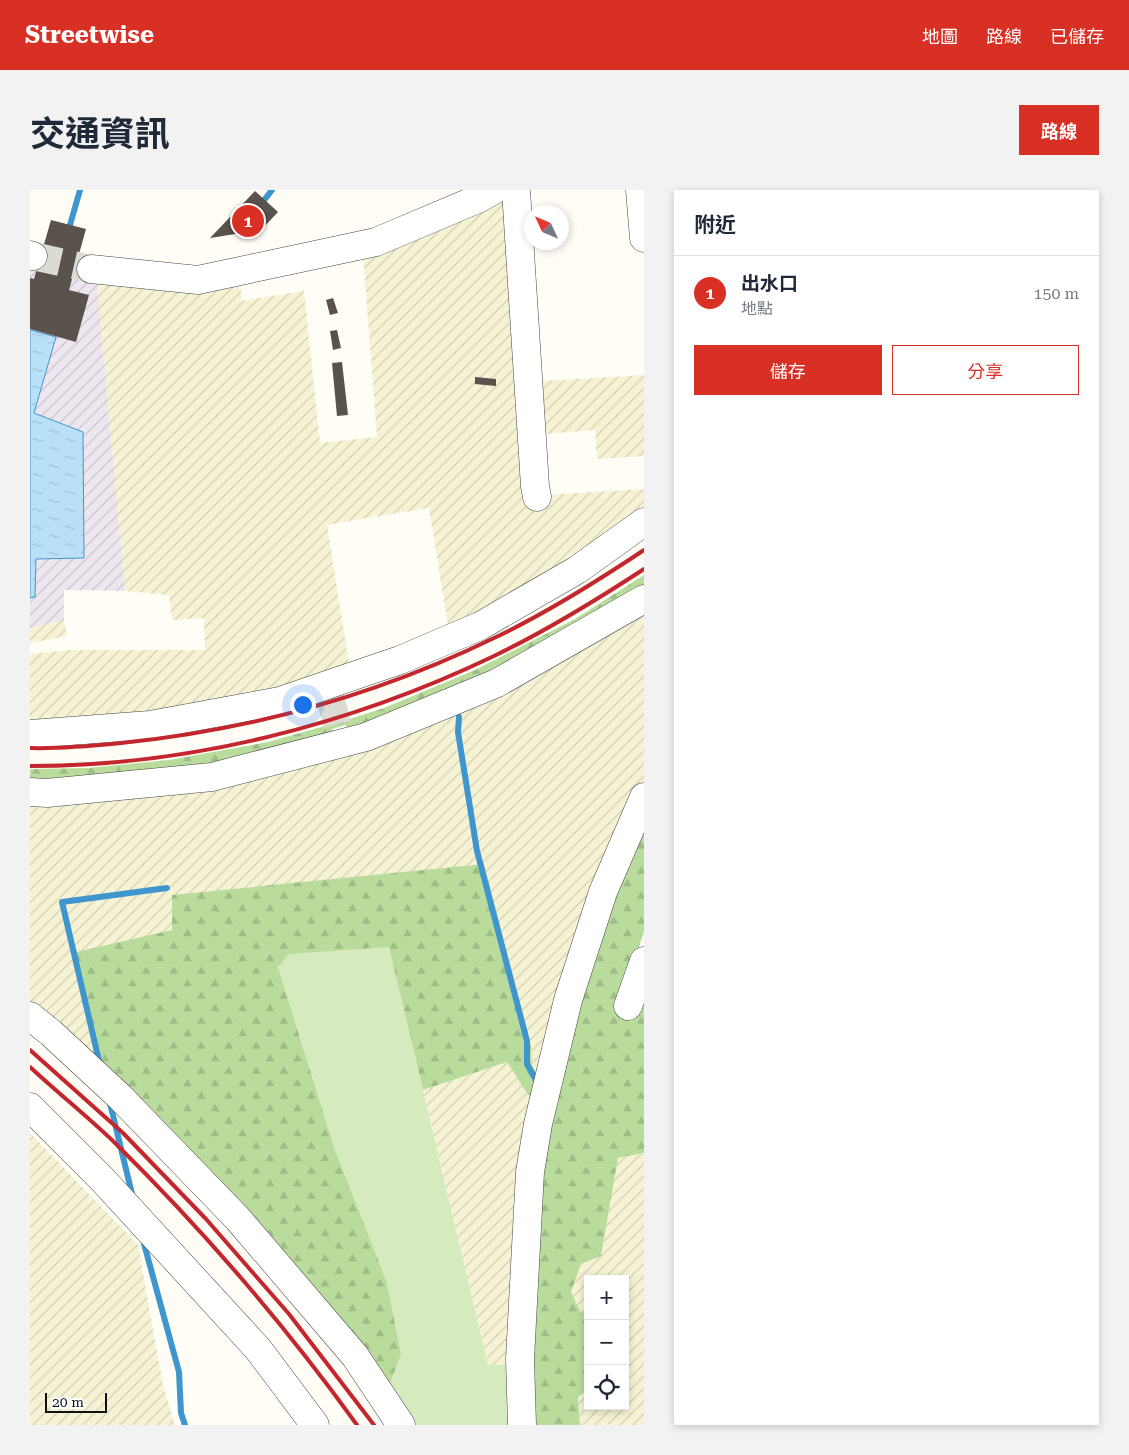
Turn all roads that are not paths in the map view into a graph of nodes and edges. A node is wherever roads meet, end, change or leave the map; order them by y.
1 (494, 190) edge
2 (516, 190) edge
3 (640, 190) edge
4 (644, 238) edge
5 (91, 269) tunnel mouth
6 (537, 497) dead end
7 (644, 522) edge
8 (644, 599) edge
9 (30, 734) edge
10 (30, 792) edge
11 (644, 797) edge
12 (644, 961) edge
13 (628, 1006) dead end
14 (30, 1016) edge
15 (30, 1107) edge
16 (315, 1425) edge
17 (401, 1425) edge
18 (522, 1425) edge

1 - 5 street
2 - 6 street
3 - 4 street
7 - 9 street
8 - 10 street
11 - 18 street
12 - 13 street
14 - 17 street
15 - 16 street

